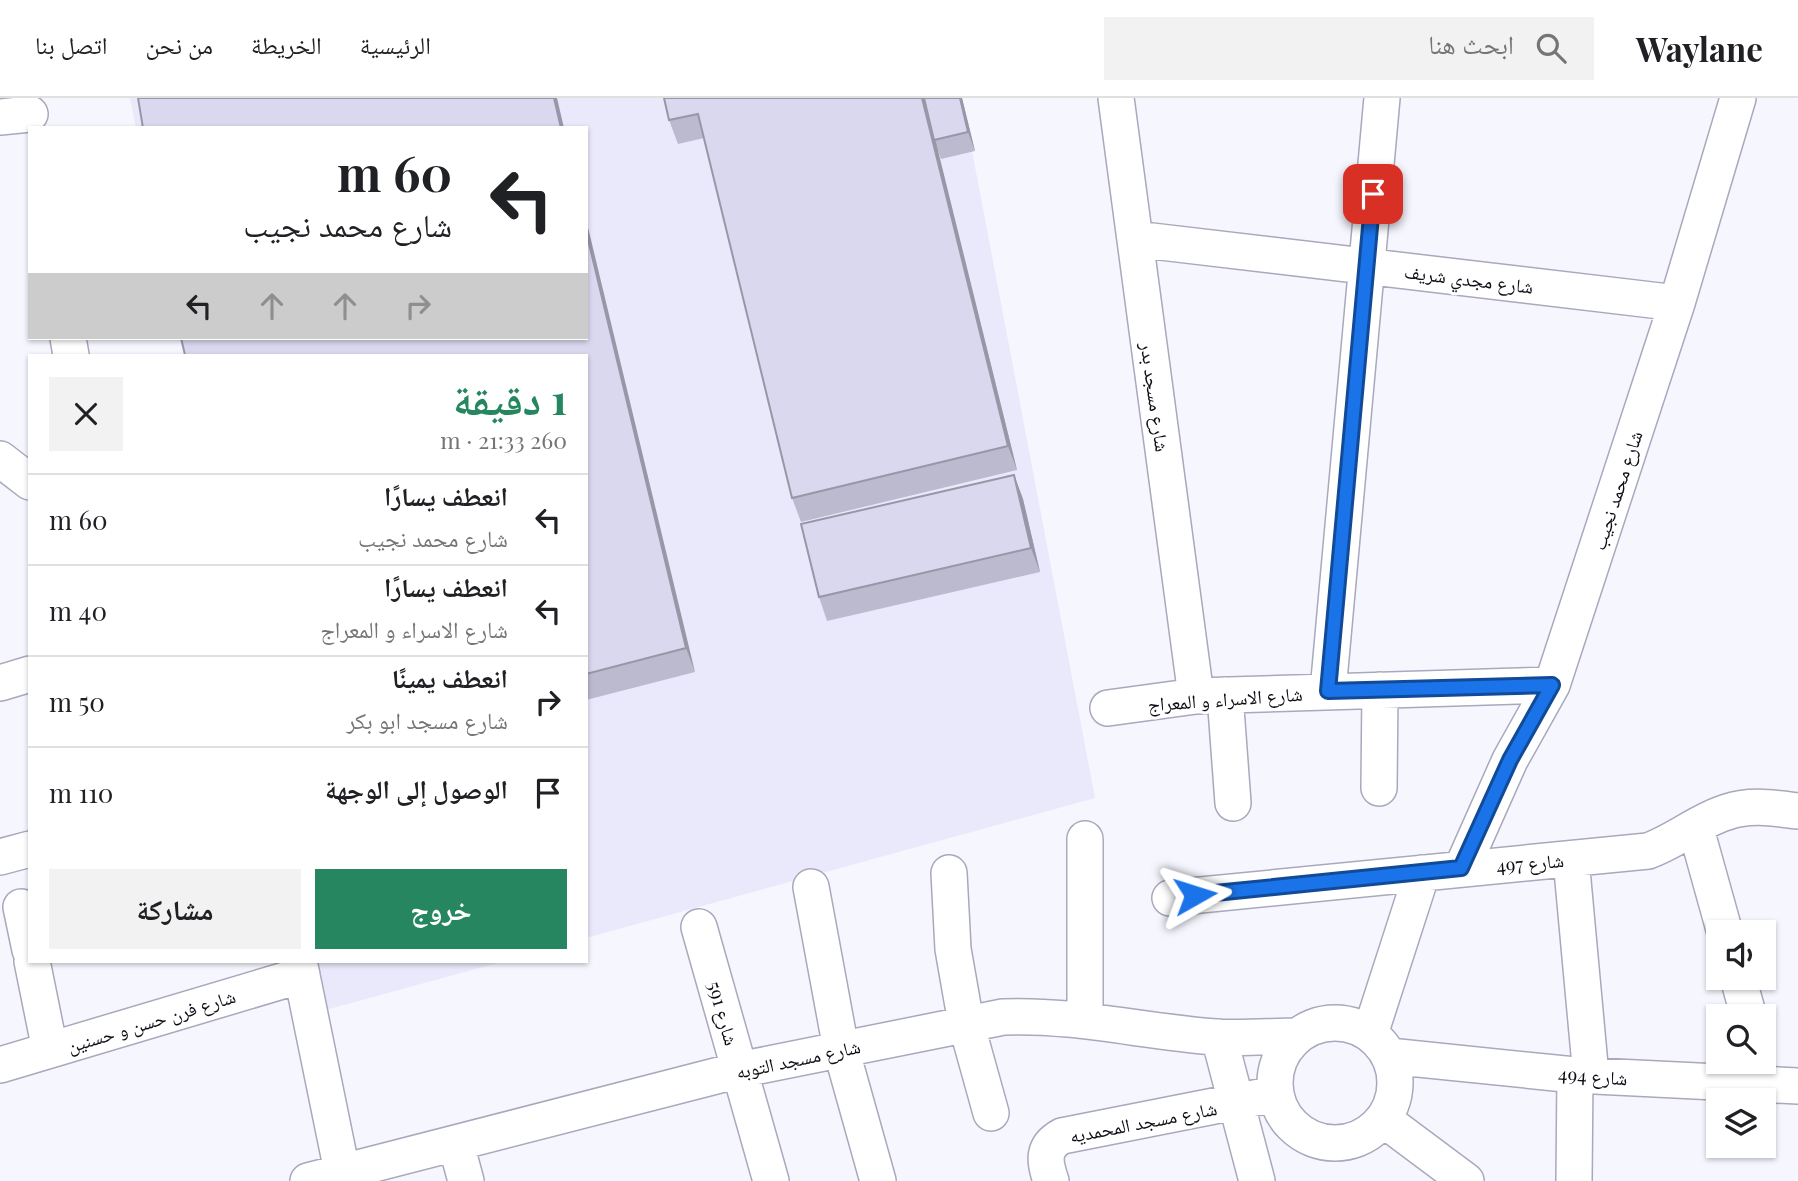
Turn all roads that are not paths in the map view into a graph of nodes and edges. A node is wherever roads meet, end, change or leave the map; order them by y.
1 (1116, 98) edge
2 (1382, 98) edge
3 (1738, 98) edge
4 (1135, 239) junction
5 (1367, 266) junction
6 (1677, 303) junction
7 (0, 458) edge
8 (28, 480) edge
9 (28, 675) edge
10 (0, 683) edge
11 (1552, 685) junction
12 (1380, 690) junction
13 (1328, 691) junction
14 (1210, 695) junction
15 (1108, 708) dead end
16 (1380, 788) dead end
17 (1233, 803) dead end
18 (1798, 811) edge
19 (1696, 829) junction
20 (1085, 839) dead end
21 (28, 849) edge
22 (0, 856) edge
23 (1571, 859) junction
24 (1461, 868) junction
25 (949, 873) dead end
26 (1422, 873) junction
27 (811, 887) dead end
28 (1170, 898) dead end
29 (21, 907) dead end
30 (1721, 920) edge
31 (699, 927) dead end
32 (28, 940) edge
33 (32, 963) edge
34 (300, 968) edge
35 (1085, 1019) junction
36 (966, 1023) junction
37 (1297, 1036) junction
38 (1219, 1037) junction
39 (1379, 1045) junction
40 (841, 1049) junction
41 (50, 1050) junction
42 (0, 1065) edge
43 (739, 1070) junction
44 (1583, 1075) junction
45 (1776, 1078) edge
46 (1275, 1094) junction
47 (1234, 1102) junction
48 (991, 1113) dead end
49 (1383, 1119) junction
50 (456, 1144) junction
51 (343, 1177) edge
52 (308, 1181) edge
53 (466, 1181) edge
54 (771, 1181) edge
55 (878, 1181) edge
56 (1051, 1181) edge
57 (1257, 1181) edge
58 (1466, 1181) edge
59 (1574, 1181) edge

1 - 4 street, شارع مسجد بدر
2 - 5 street
3 - 6 street, شارع محمد نجيب
4 - 5 street, شارع مجدي شريف
4 - 14 street, شارع مسجد بدر
5 - 6 street, شارع مجدي شريف
5 - 13 street
6 - 11 street, شارع محمد نجيب
7 - 8 street
9 - 10 street
11 - 12 street, شارع الاسراء و المعراج
11 - 24 street, شارع محمد نجيب
12 - 13 street, شارع الاسراء و المعراج
12 - 16 street
13 - 14 street, شارع الاسراء و المعراج
14 - 15 street, شارع الاسراء و المعراج
14 - 17 street, شارع مسجد بدر
18 - 19 street, شارع 497
19 - 23 street, شارع 497
19 - 30 street
20 - 35 street
21 - 22 street
23 - 24 street, شارع 497
23 - 44 street
24 - 26 street, شارع 497
25 - 36 street
26 - 28 street, شارع 497
26 - 39 street
27 - 40 street
29 - 32 street
31 - 43 street, شارع 591
33 - 41 street
34 - 41 street, شارع فرن حسن و حسنين
34 - 51 street
35 - 36 street, شارع مسجد التوبه
35 - 38 street, شارع مسجد التوبه
36 - 40 street, شارع مسجد التوبه
36 - 48 street
37 - 38 street, شارع مسجد التوبه
37 - 39 street
37 - 46 street
38 - 47 street
39 - 44 street, شارع 494
39 - 49 street
40 - 43 street, شارع مسجد التوبه
40 - 55 street
41 - 42 street, شارع فرن حسن و حسنين
43 - 50 street, شارع مسجد التوبه
43 - 54 street, شارع 591
44 - 45 street, شارع 494
44 - 59 street
46 - 47 street, شارع مسجد المحمديه
46 - 49 street
47 - 56 street, شارع مسجد المحمديه
47 - 57 street
49 - 58 street
50 - 51 street, شارع مسجد التوبه
50 - 53 street
51 - 52 street, شارع مسجد التوبه

